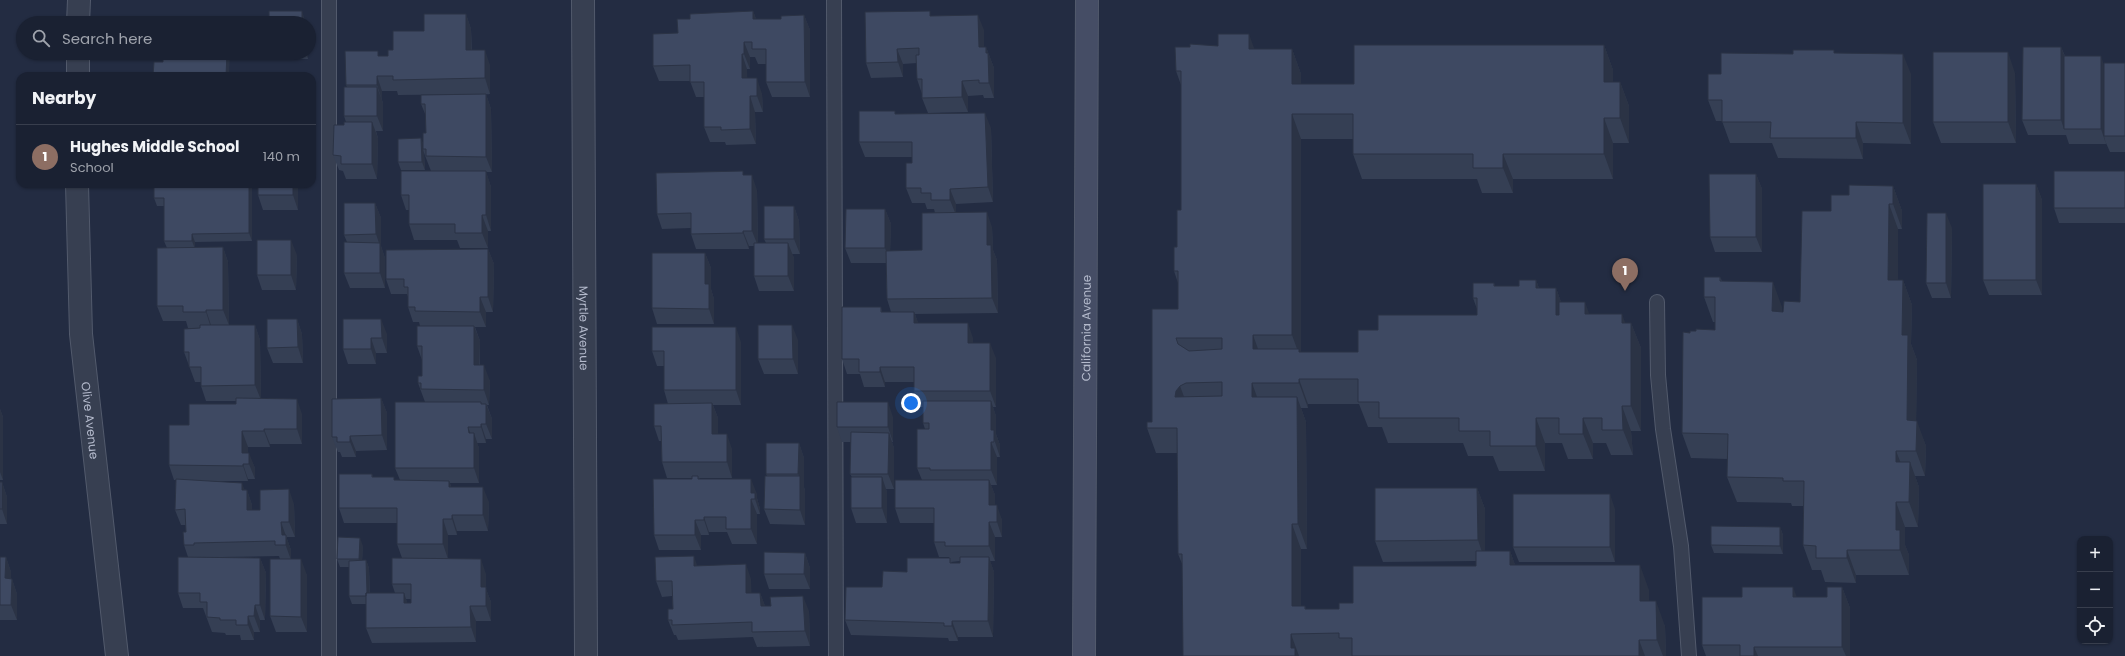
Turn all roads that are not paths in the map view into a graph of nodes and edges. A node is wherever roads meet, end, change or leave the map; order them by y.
1 (79, 0) edge
2 (329, 0) edge
3 (583, 0) edge
4 (834, 0) edge
5 (1087, 0) edge
6 (78, 16) edge
7 (78, 60) edge
8 (78, 72) edge
9 (77, 188) edge
10 (1656, 302) dead end
11 (117, 656) edge
12 (329, 656) edge
13 (586, 656) edge
14 (836, 656) edge
15 (1084, 656) edge
16 (1689, 656) edge

1 - 6 street
2 - 12 lane
3 - 13 street, Myrtle Avenue
4 - 14 lane
5 - 15 street, California Avenue
7 - 8 street
9 - 11 street, Olive Avenue
10 - 16 lane

